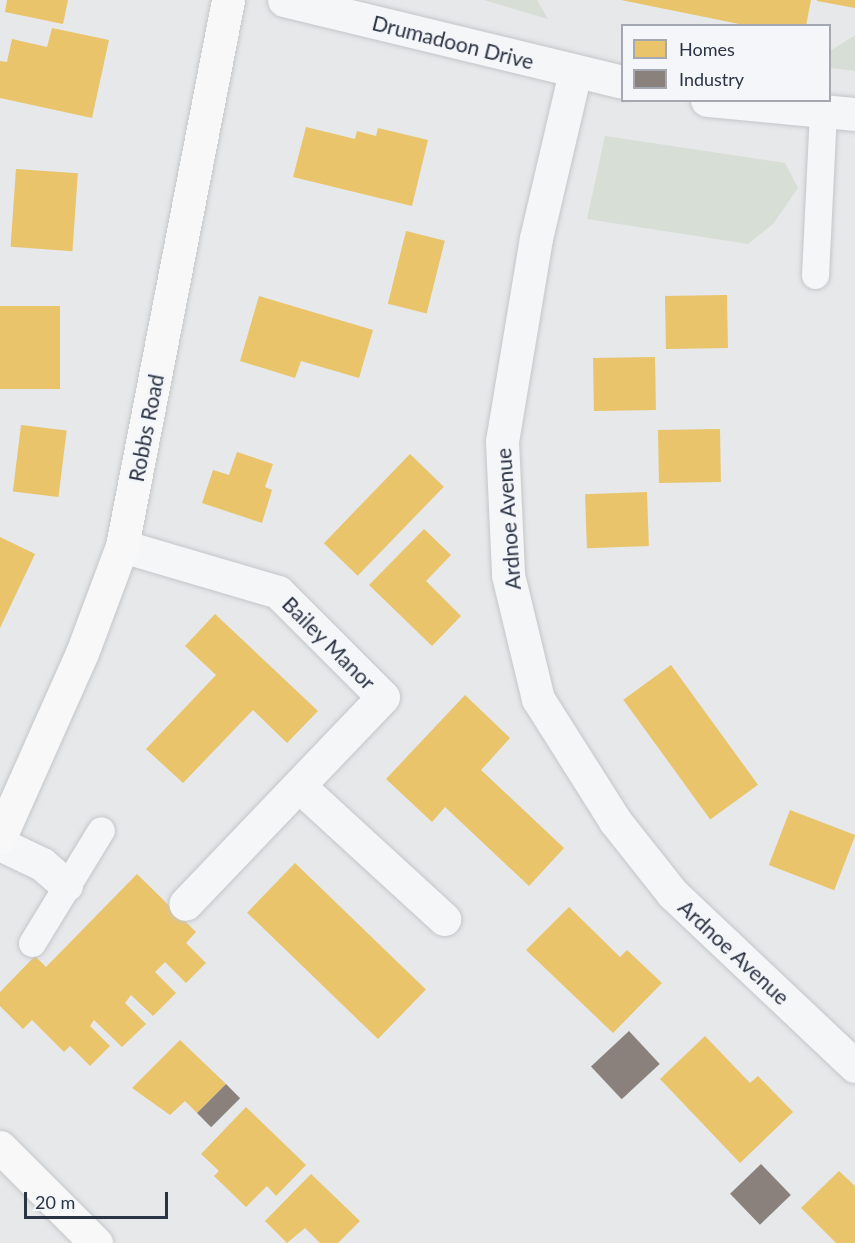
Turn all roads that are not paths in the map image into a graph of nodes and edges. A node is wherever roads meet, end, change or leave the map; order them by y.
1 (228, 0) edge
2 (284, 0) edge
3 (575, 72) junction
4 (621, 82) edge
5 (724, 102) edge
6 (823, 114) junction
7 (855, 114) edge
8 (815, 275) dead end
9 (122, 546) junction
10 (299, 786) junction
11 (101, 830) dead end
12 (0, 837) edge
13 (0, 844) edge
14 (66, 885) junction
15 (185, 904) dead end
16 (444, 919) dead end
17 (32, 943) dead end
18 (853, 1059) edge
19 (0, 1147) edge
20 (96, 1243) edge

1 - 9 street, Robbs Road
2 - 3 street, Drumadoon Drive
3 - 4 street, Drumadoon Drive
3 - 18 street, Ardnoe Avenue
5 - 6 street
6 - 7 street
6 - 8 lane
9 - 10 street, Bailey Manor
9 - 12 street, Robbs Road
10 - 15 street, Bailey Manor
10 - 16 street
11 - 14 lane
13 - 14 street
14 - 17 lane
19 - 20 street

